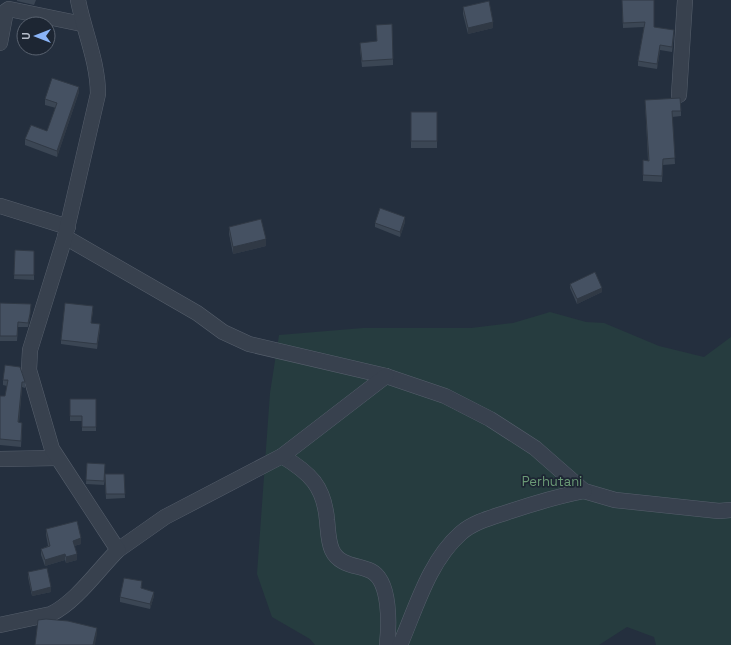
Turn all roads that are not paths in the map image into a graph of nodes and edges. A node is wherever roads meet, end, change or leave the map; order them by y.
1 (78, 0) edge
2 (685, 0) edge
3 (82, 24) junction
4 (0, 43) edge
5 (679, 95) dead end
6 (0, 206) edge
7 (66, 232) junction
8 (386, 376) junction
9 (282, 456) junction
10 (57, 458) junction
11 (0, 459) edge
12 (584, 491) junction
13 (731, 510) edge
14 (118, 550) junction
15 (0, 625) edge
16 (387, 645) edge
17 (400, 645) edge

1 - 3 street
2 - 5 street
3 - 4 street
3 - 7 street
6 - 7 street
7 - 8 street
7 - 10 street
8 - 9 street
8 - 12 street
9 - 14 street
9 - 16 street
10 - 11 street
10 - 14 street
12 - 13 street
12 - 17 street
14 - 15 street

